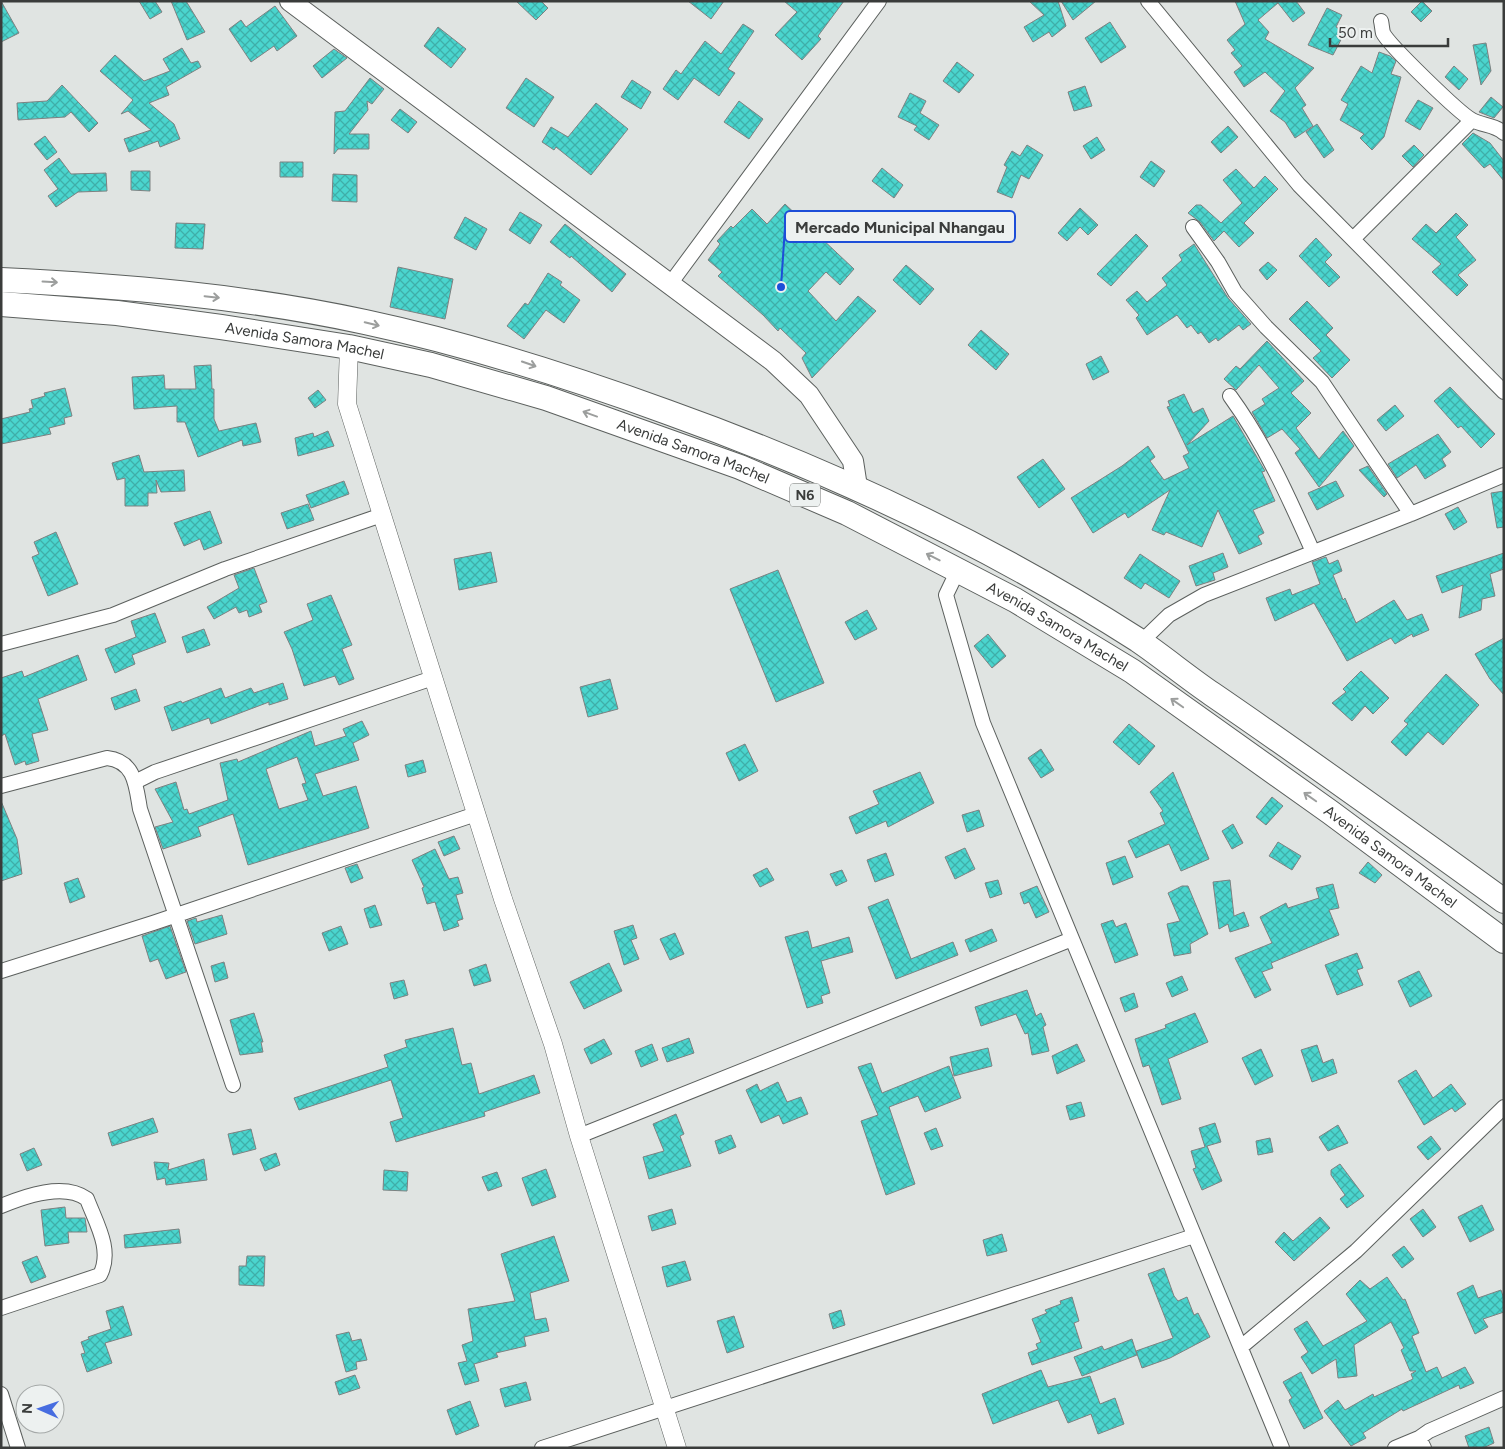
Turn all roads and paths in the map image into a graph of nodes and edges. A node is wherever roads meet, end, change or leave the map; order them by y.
1 (290, 1) edge
2 (879, 1) edge
3 (1148, 1) edge
4 (1381, 21) dead end
5 (1472, 120) junction
6 (1504, 133) edge
7 (1192, 227) dead end
8 (1353, 239) junction
9 (1, 280) edge
10 (670, 284) junction
11 (1, 304) edge
12 (349, 347) junction
13 (1504, 392) edge
14 (1230, 396) dead end
15 (1504, 475) edge
16 (857, 486) junction
17 (1411, 514) junction
18 (382, 515) junction
19 (1313, 552) junction
20 (958, 570) junction
21 (1141, 642) junction
22 (1, 644) edge
23 (433, 678) junction
24 (135, 782) junction
25 (1, 786) edge
26 (476, 814) junction
27 (1504, 901) edge
28 (175, 915) junction
29 (1072, 939) junction
30 (1504, 941) edge
31 (1, 971) edge
32 (233, 1085) dead end
33 (1504, 1107) edge
34 (579, 1136) junction
35 (1, 1206) edge
36 (1194, 1236) junction
37 (1, 1308) edge
38 (1241, 1347) junction
39 (1, 1394) edge
40 (1504, 1398) edge
41 (664, 1408) junction
42 (1421, 1443) edge
43 (18, 1448) edge
44 (542, 1448) edge
45 (677, 1448) edge
46 (1282, 1448) edge
47 (1395, 1448) edge

1 - 10 main road
2 - 10 street
3 - 8 street
4 - 5 street
5 - 6 street
5 - 8 street
7 - 17 street
8 - 13 street
9 -> 16 highway, Avenida Samora Machel / N6
10 - 16 main road
11 - 12 highway, Avenida Samora Machel / N6
12 - 18 street
20 -> 12 highway, Avenida Samora Machel / N6
14 - 19 street
15 - 17 street
16 - 21 highway, Avenida Samora Machel / N6
17 - 19 street
18 - 22 street
18 - 23 street
19 - 21 street
20 - 29 street
30 -> 20 highway, Avenida Samora Machel / N6
21 - 27 highway, Avenida Samora Machel / N6
23 - 24 street
23 - 26 street
24 - 25 street
24 - 28 street
26 - 28 street
26 - 34 street
28 - 31 street
28 - 32 street
29 - 34 street
29 - 36 street
33 - 38 street
34 - 41 street
35 - 37 street
36 - 38 street
36 - 41 street
38 - 46 street
39 - 43 street
40 - 42 street
41 - 44 street
41 - 45 street
42 - 47 street

